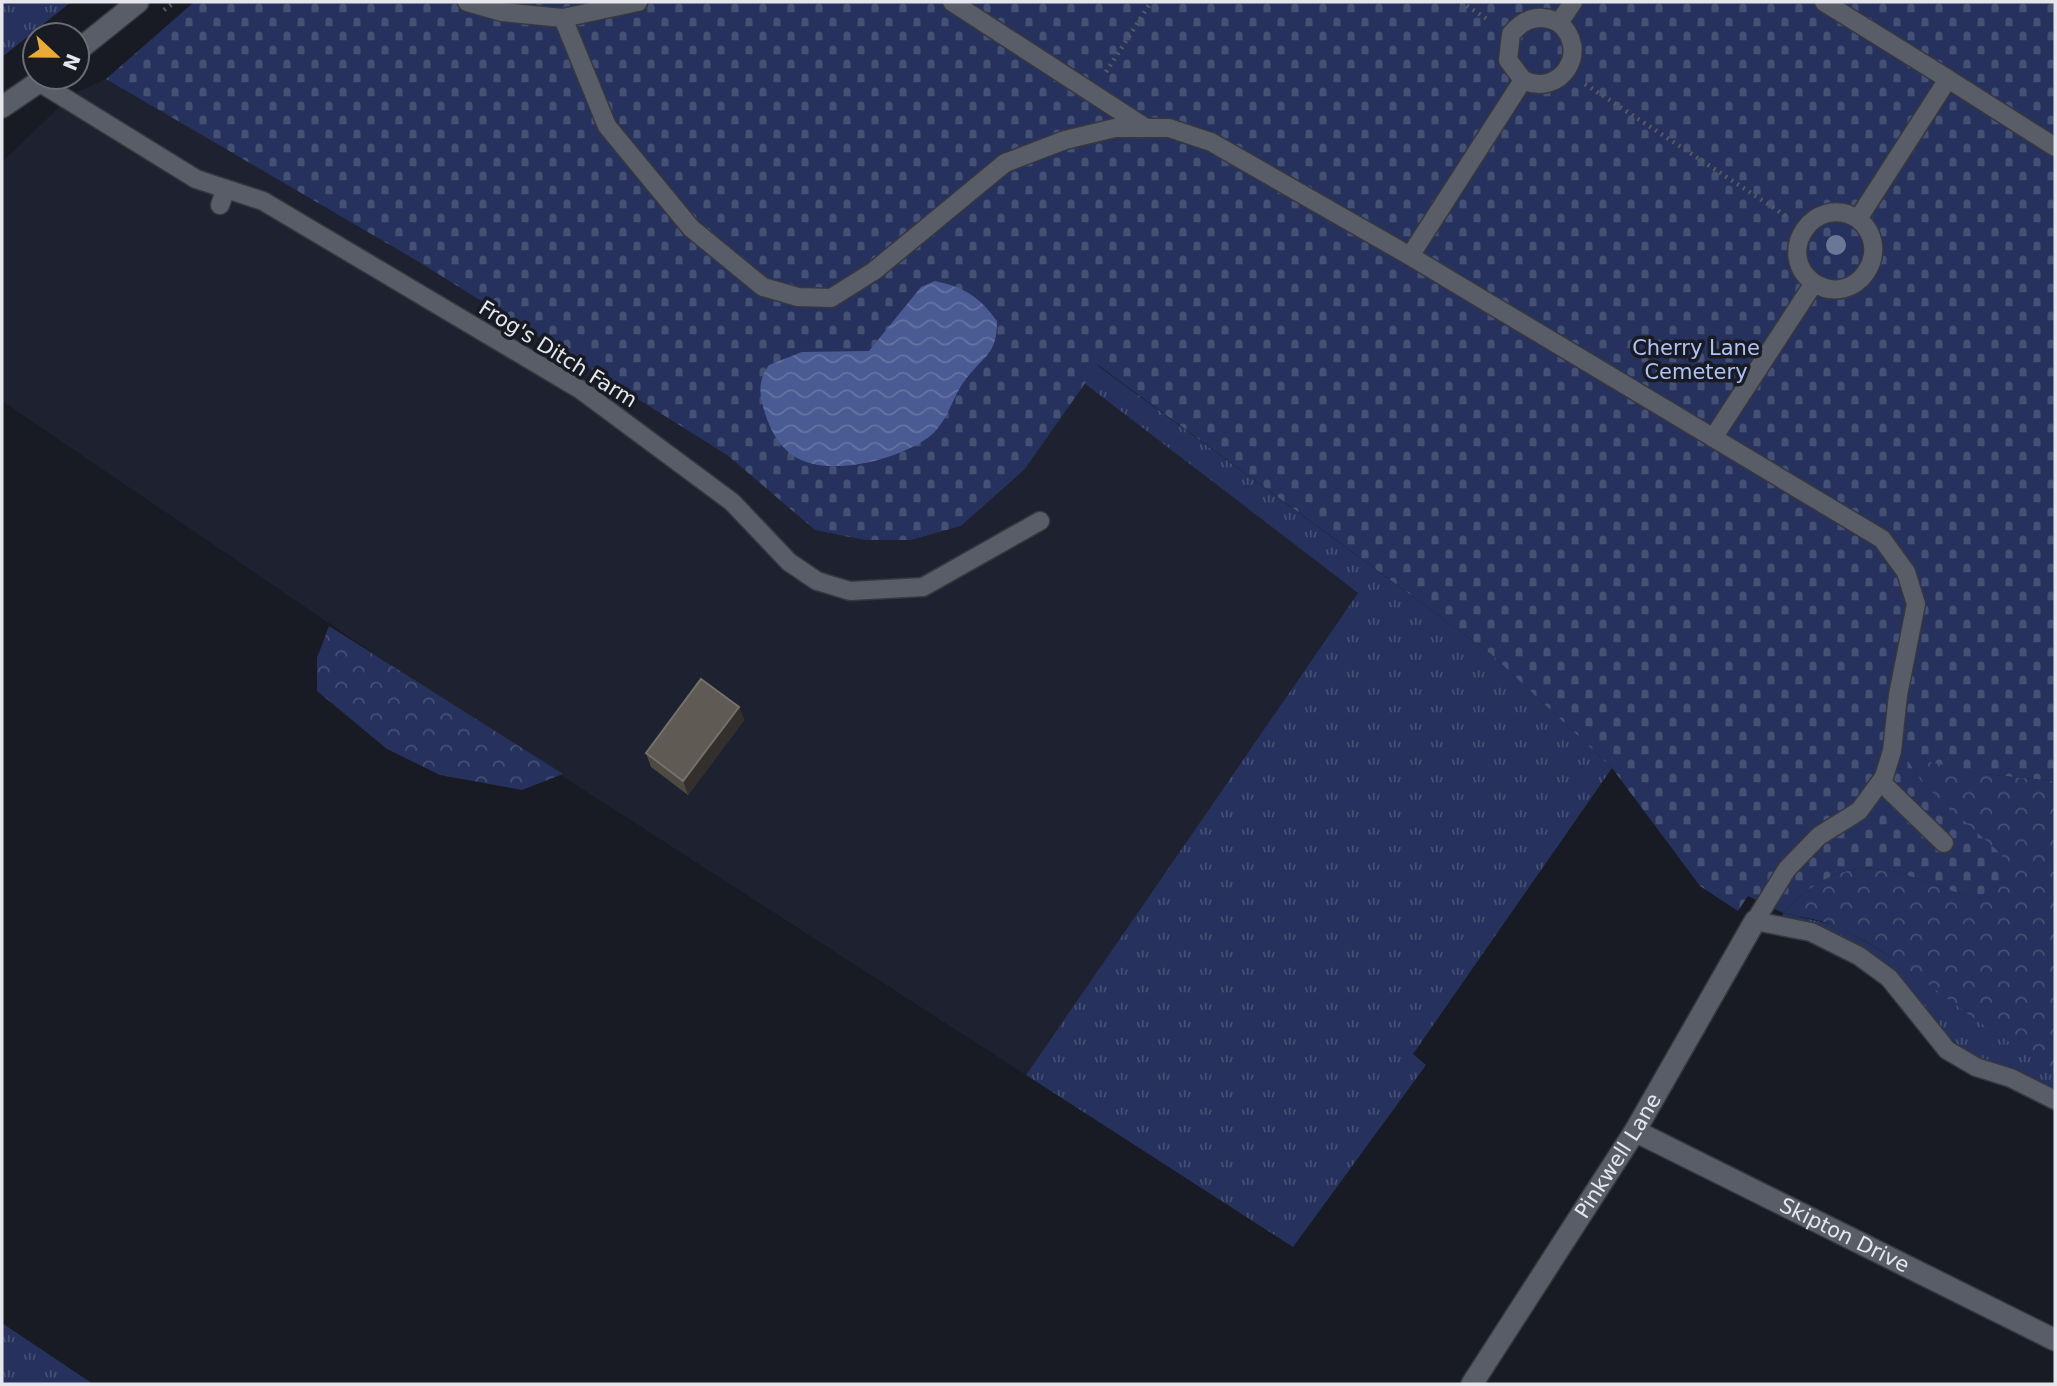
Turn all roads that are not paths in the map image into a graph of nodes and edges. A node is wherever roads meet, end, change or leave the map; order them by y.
1 (138, 2) edge
2 (467, 2) edge
3 (638, 2) edge
4 (952, 2) edge
5 (1573, 2) edge
6 (1824, 2) edge
7 (563, 18) junction
8 (1559, 23) junction
9 (91, 40) edge
10 (1948, 79) junction
11 (1523, 80) junction
12 (26, 91) edge
13 (59, 91) edge
14 (2, 107) edge
15 (1146, 128) junction
16 (2055, 147) edge
17 (1858, 219) junction
18 (1410, 256) junction
19 (1814, 283) junction
20 (1713, 438) junction
21 (1040, 521) dead end
22 (1881, 782) junction
23 (1944, 843) dead end
24 (1755, 921) junction
25 (2055, 1100) edge
26 (1635, 1131) junction
27 (2055, 1340) edge
28 (1472, 1384) edge

1 - 9 street
2 - 7 lane
3 - 7 lane
4 - 15 lane
5 - 8 lane
6 - 10 lane
7 - 15 lane
8 - 11 lane
8 - 11 lane
10 - 16 lane
10 - 17 lane
11 - 18 lane
12 - 14 street
13 - 21 lane, Frog's Ditch Farm
15 - 18 lane
17 - 19 lane
17 - 19 lane
18 - 20 lane
19 - 20 lane
20 - 22 lane
22 - 23 lane
22 - 24 lane
24 - 25 lane
24 - 26 street, Pinkwell Lane
26 - 27 street, Skipton Drive
26 - 28 street, Pinkwell Lane

